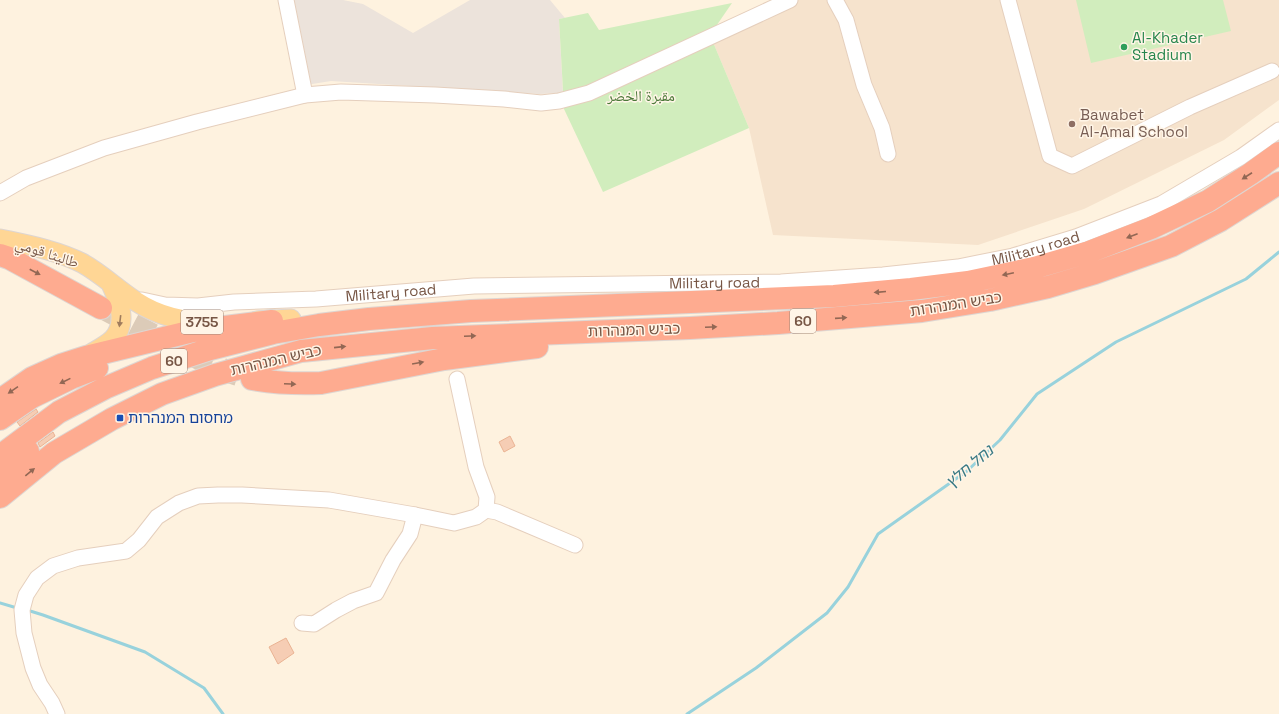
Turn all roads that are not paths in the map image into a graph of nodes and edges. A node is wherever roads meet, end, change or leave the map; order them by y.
1 (286, 0) edge
2 (790, 0) edge
3 (835, 0) edge
4 (1008, 0) edge
5 (1272, 71) dead end
6 (305, 95) junction
7 (1279, 130) edge
8 (888, 154) dead end
9 (1279, 154) edge
10 (1279, 183) edge
11 (0, 194) edge
12 (0, 239) edge
13 (0, 255) edge
14 (116, 287) junction
15 (102, 308) tunnel mouth
16 (300, 318) junction
17 (369, 319) junction
18 (690, 328) junction
19 (301, 351) junction
20 (86, 357) junction
21 (252, 378) tunnel mouth
22 (457, 380) dead end
23 (0, 400) edge
24 (0, 419) edge
25 (0, 436) edge
26 (0, 456) edge
27 (0, 475) edge
28 (0, 497) edge
29 (486, 510) junction
30 (415, 515) junction
31 (575, 545) dead end
32 (302, 623) dead end
33 (57, 714) edge

1 - 6 street
2 - 6 street
3 - 8 street
4 - 5 street
6 - 11 street
7 - 14 street, Military road
9 -> 17 highway, כביש המנהרות / 60
18 -> 10 highway, כביש המנהרות / 60
12 - 14 main road, طاليثا قومي / 3755
13 -> 15 highway
14 - 16 main road, 3755
14 -> 20 main road, 3755
16 - 17 highway, 60
16 - 20 highway, 60
16 -> 24 highway, 60
16 - 25 highway, 60
17 - 26 highway, 60
19 -> 18 highway, כביש המנהרות / 60
21 -> 18 highway
19 - 27 highway, 60
28 -> 19 highway, כביש המנהרות / 60
20 -> 23 highway, 60
22 - 29 street
29 - 30 street
29 - 31 street
30 - 32 street
30 - 33 street

